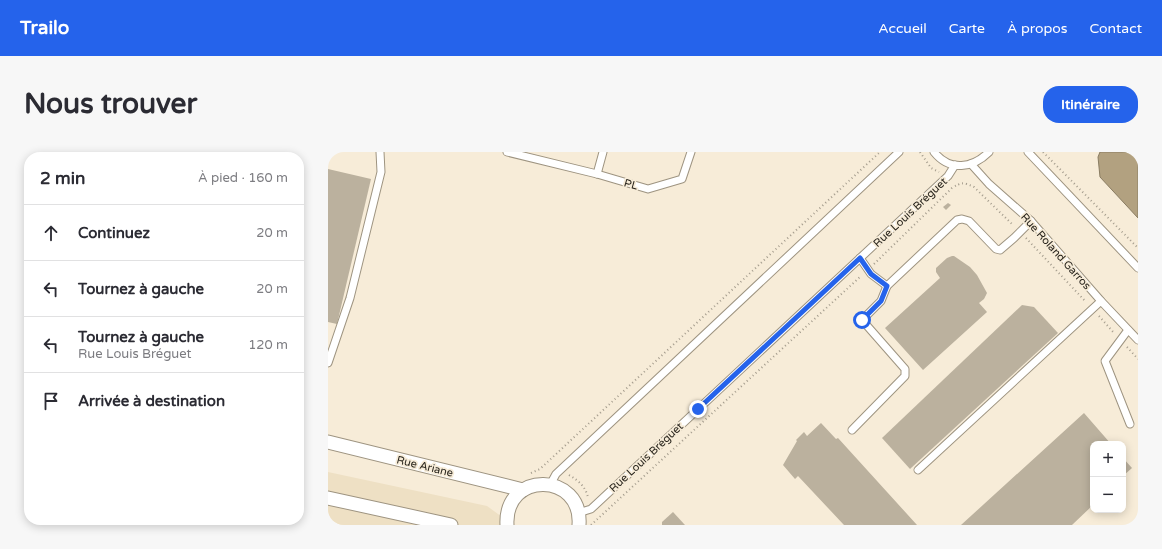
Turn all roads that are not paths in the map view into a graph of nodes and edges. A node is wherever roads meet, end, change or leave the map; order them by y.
1 (380, 152) edge
2 (507, 152) edge
3 (603, 152) edge
4 (691, 152) edge
5 (899, 152) edge
6 (934, 152) edge
7 (990, 152) edge
8 (1028, 152) edge
9 (971, 164) junction
10 (955, 165) junction
11 (597, 174) junction
12 (1031, 221) junction
13 (860, 258) junction
14 (1138, 268) edge
15 (887, 286) junction
16 (1101, 301) junction
17 (1128, 330) junction
18 (1138, 340) edge
19 (328, 363) edge
20 (1130, 424) dead end
21 (852, 430) dead end
22 (328, 442) edge
23 (918, 470) dead end
24 (550, 485) junction
25 (522, 490) junction
26 (328, 498) edge
27 (578, 519) edge
28 (451, 525) edge
29 (507, 525) edge

1 - 19 lane
2 - 11 lane
3 - 11 lane
4 - 11 lane, PL
5 - 24 lane
6 - 10 lane
7 - 9 lane
8 - 14 lane
9 - 10 lane
9 - 12 lane, Rue Roland Garros
10 - 13 lane, Rue Louis Bréguet
12 - 15 lane
12 - 16 lane, Rue Roland Garros
13 - 15 lane
13 - 27 lane, Rue Louis Bréguet
15 - 21 lane
16 - 17 lane, Rue Roland Garros
16 - 23 lane
17 - 18 lane, Rue Roland Garros
17 - 20 lane
22 - 25 street, Rue Ariane
24 - 25 street
24 - 27 street
25 - 29 street
26 - 28 street

